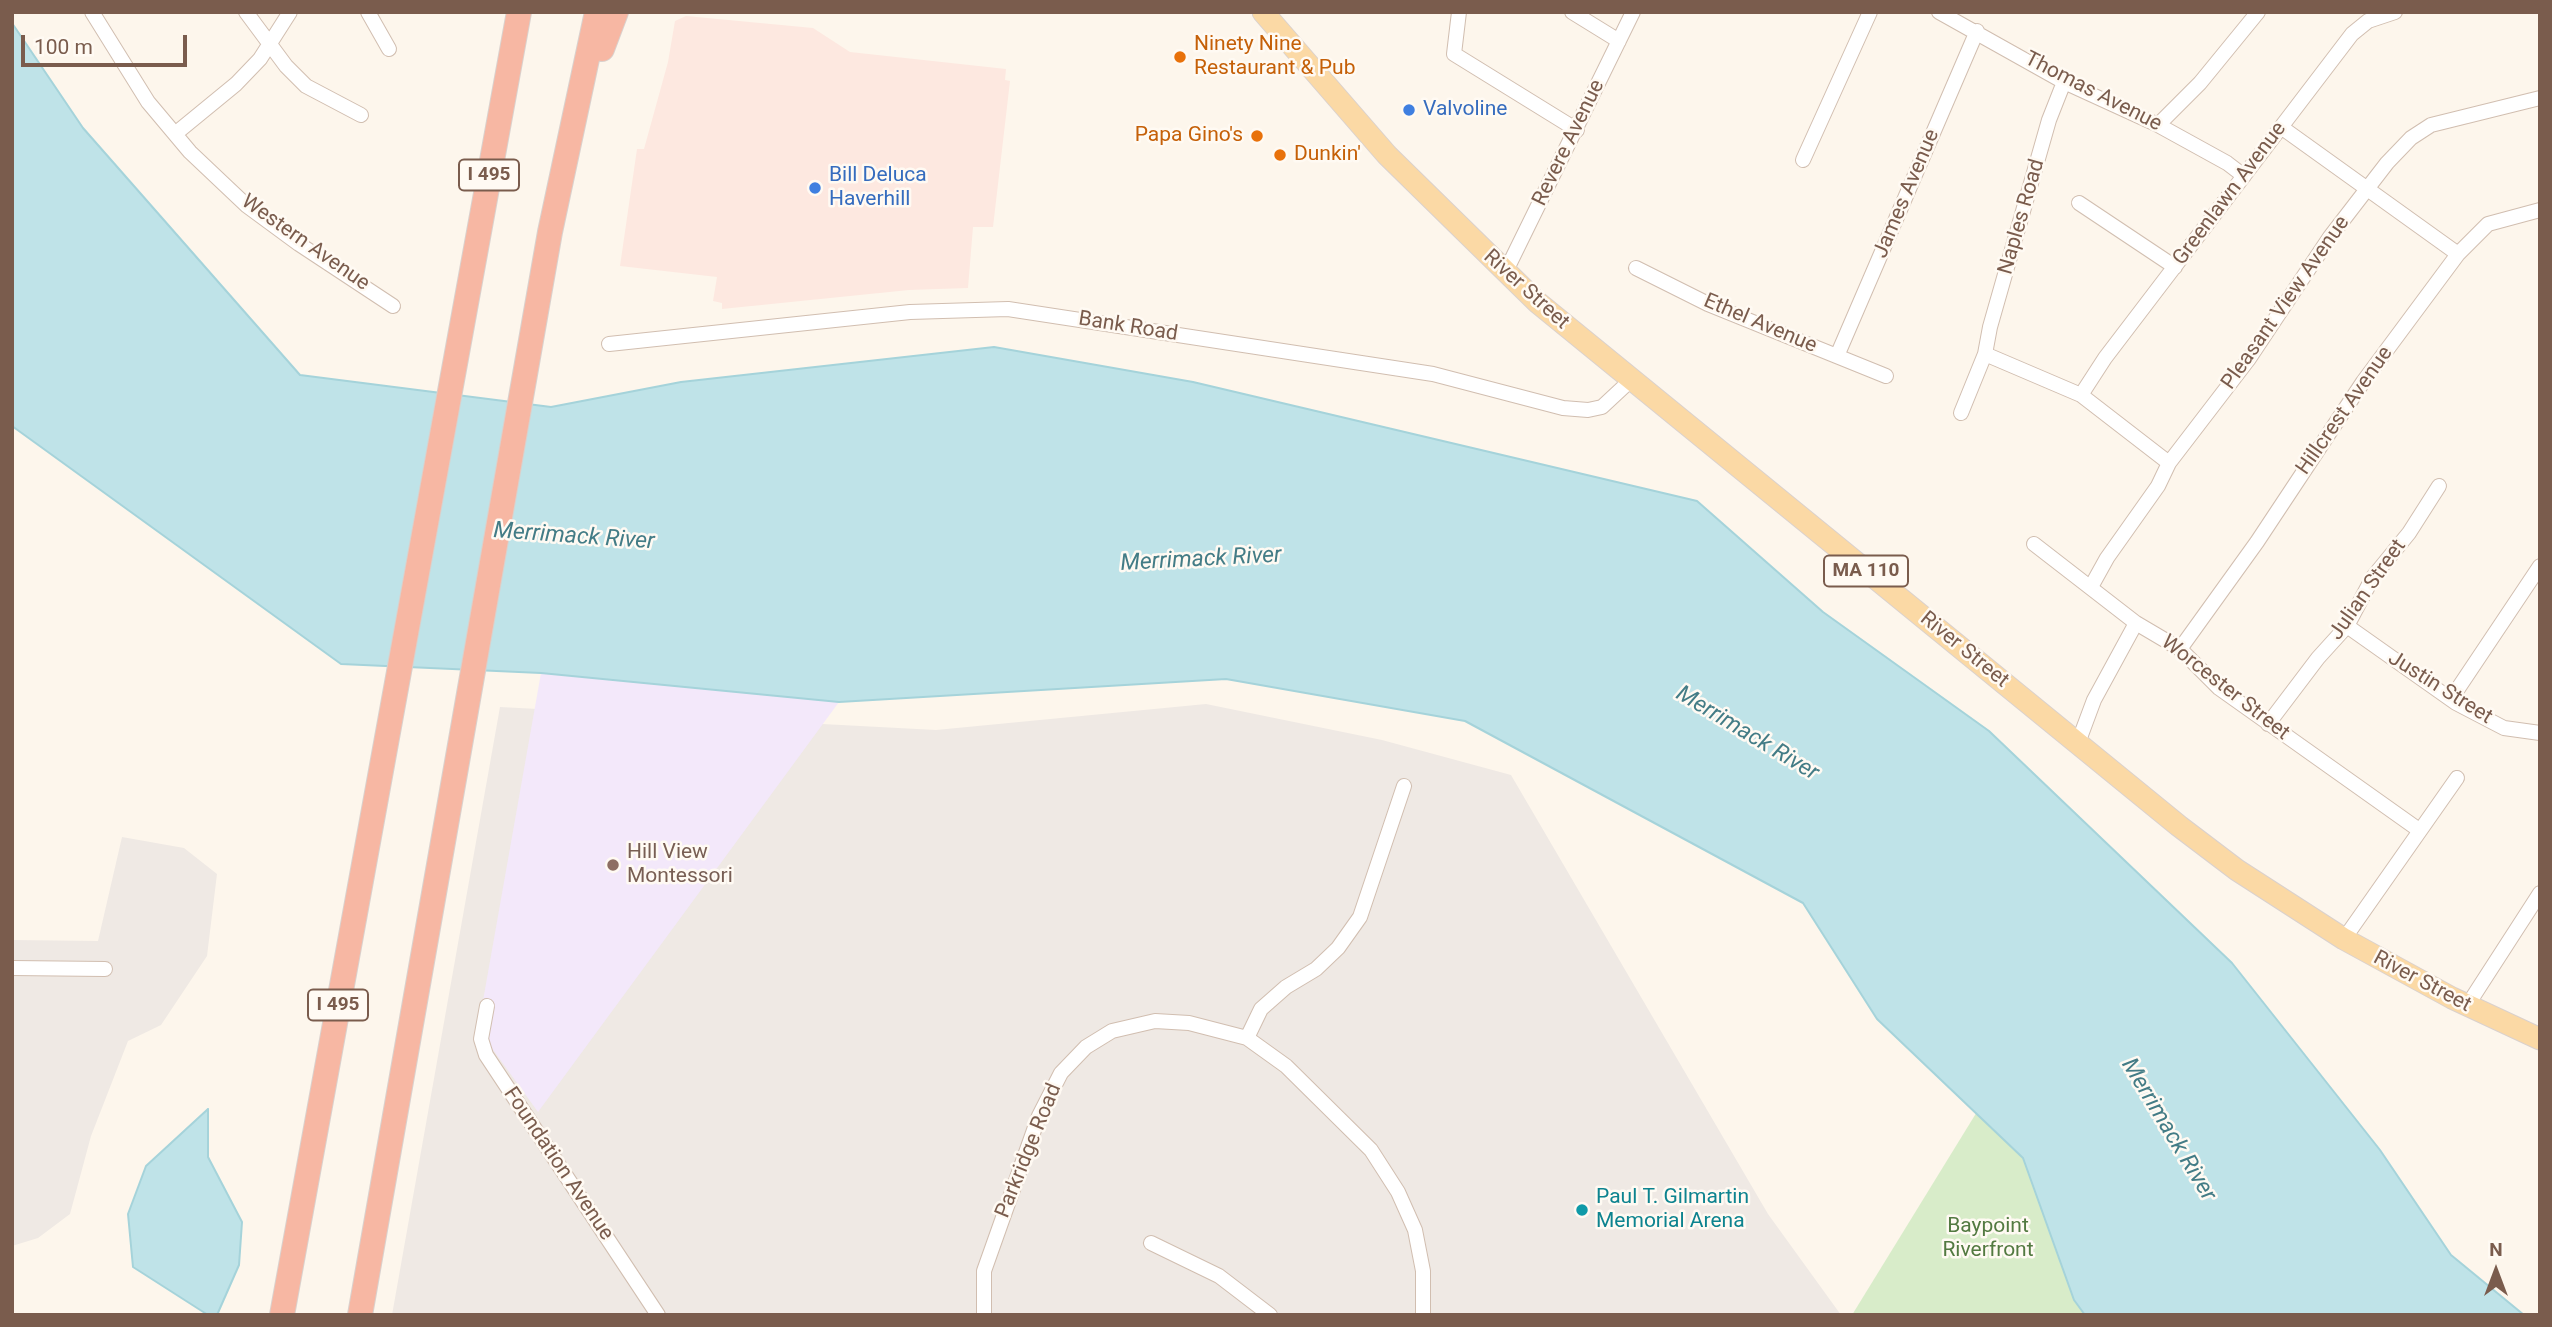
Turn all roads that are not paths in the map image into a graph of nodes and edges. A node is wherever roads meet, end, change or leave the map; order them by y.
1 (92, 12) edge
2 (246, 12) edge
3 (290, 12) edge
4 (368, 12) edge
5 (519, 12) edge
6 (597, 12) edge
7 (616, 12) edge
8 (1263, 12) edge
9 (1459, 12) edge
10 (1572, 12) edge
11 (1633, 12) edge
12 (1870, 12) edge
13 (1940, 12) edge
14 (2258, 12) edge
15 (2395, 12) edge
16 (1977, 32) junction
17 (1619, 41) junction
18 (271, 44) junction
19 (390, 49) dead end
20 (2064, 82) junction
21 (2540, 98) edge
22 (574, 113) junction
23 (361, 115) dead end
24 (2158, 125) junction
25 (2281, 127) junction
26 (1577, 130) junction
27 (175, 134) junction
28 (1804, 160) dead end
29 (2244, 176) junction
30 (2366, 188) junction
31 (2079, 204) dead end
32 (2540, 210) edge
33 (2458, 254) junction
34 (2175, 267) junction
35 (1636, 268) dead end
36 (1505, 273) junction
37 (393, 306) dead end
38 (609, 344) dead end
39 (1985, 354) junction
40 (1836, 356) junction
41 (1886, 376) dead end
42 (1631, 380) junction
43 (2081, 395) junction
44 (1961, 413) dead end
45 (2169, 463) junction
46 (2439, 486) dead end
47 (2034, 544) dead end
48 (2540, 566) edge
49 (2092, 585) junction
50 (2136, 623) junction
51 (2347, 626) junction
52 (2180, 649) junction
53 (2451, 699) junction
54 (2268, 724) junction
55 (2540, 733) edge
56 (2078, 743) junction
57 (2457, 778) dead end
58 (1404, 786) dead end
59 (2419, 830) junction
60 (2540, 893) edge
61 (2344, 939) junction
62 (12, 968) edge
63 (105, 969) dead end
64 (487, 1006) dead end
65 (2466, 1006) junction
66 (1247, 1038) junction
67 (2540, 1039) edge
68 (1151, 1244) dead end
69 (282, 1315) edge
70 (360, 1315) edge
71 (658, 1315) edge
72 (984, 1315) edge
73 (1270, 1315) edge
74 (1423, 1315) edge

1 - 27 street, Western Avenue
2 - 18 street
3 - 18 street
4 - 19 street
5 - 69 highway, I 495
6 - 22 highway
7 - 22 highway
8 - 36 main road, River Street / MA 110
9 - 26 street
10 - 17 street
11 - 17 street, Revere Avenue
12 - 28 street
13 - 16 street, Thomas Avenue
14 - 24 street
15 - 25 street, Greenlawn Avenue
16 - 20 street, Thomas Avenue
16 - 40 street, James Avenue
17 - 26 street, Revere Avenue
18 - 23 street
18 - 27 street
20 - 24 street, Thomas Avenue
20 - 39 street, Naples Road
21 - 30 street, Pleasant View Avenue
22 - 70 highway
24 - 29 street, Thomas Avenue
25 - 29 street, Greenlawn Avenue
25 - 30 street
26 - 36 street, Revere Avenue
27 - 37 street, Western Avenue
29 - 34 street, Greenlawn Avenue
30 - 33 street
30 - 45 street, Pleasant View Avenue
31 - 34 street
32 - 33 street, Hillcrest Avenue
33 - 52 street, Hillcrest Avenue
34 - 43 street, Greenlawn Avenue
35 - 40 street, Ethel Avenue
36 - 42 main road, River Street / MA 110
38 - 42 street, Bank Road
39 - 43 street
39 - 44 street, Naples Road
40 - 41 street, Ethel Avenue
42 - 56 main road, River Street / MA 110
43 - 45 street
45 - 49 street, Pleasant View Avenue
46 - 51 street, Julian Street
47 - 49 street, Worcester Street
48 - 53 street
49 - 50 street, Worcester Street
50 - 52 street, Worcester Street
50 - 56 street
51 - 53 street, Justin Street
51 - 54 street, Julian Street
52 - 54 street, Worcester Street
53 - 55 street, Justin Street
54 - 59 street, Worcester Street
56 - 61 main road, River Street / MA 110
57 - 59 street
58 - 66 street
59 - 61 street
60 - 65 street
61 - 65 main road, River Street / MA 110
62 - 63 street
64 - 71 street, Foundation Avenue
65 - 67 main road, River Street / MA 110
66 - 72 street, Parkridge Road
66 - 74 street, Parkridge Road
68 - 73 street

